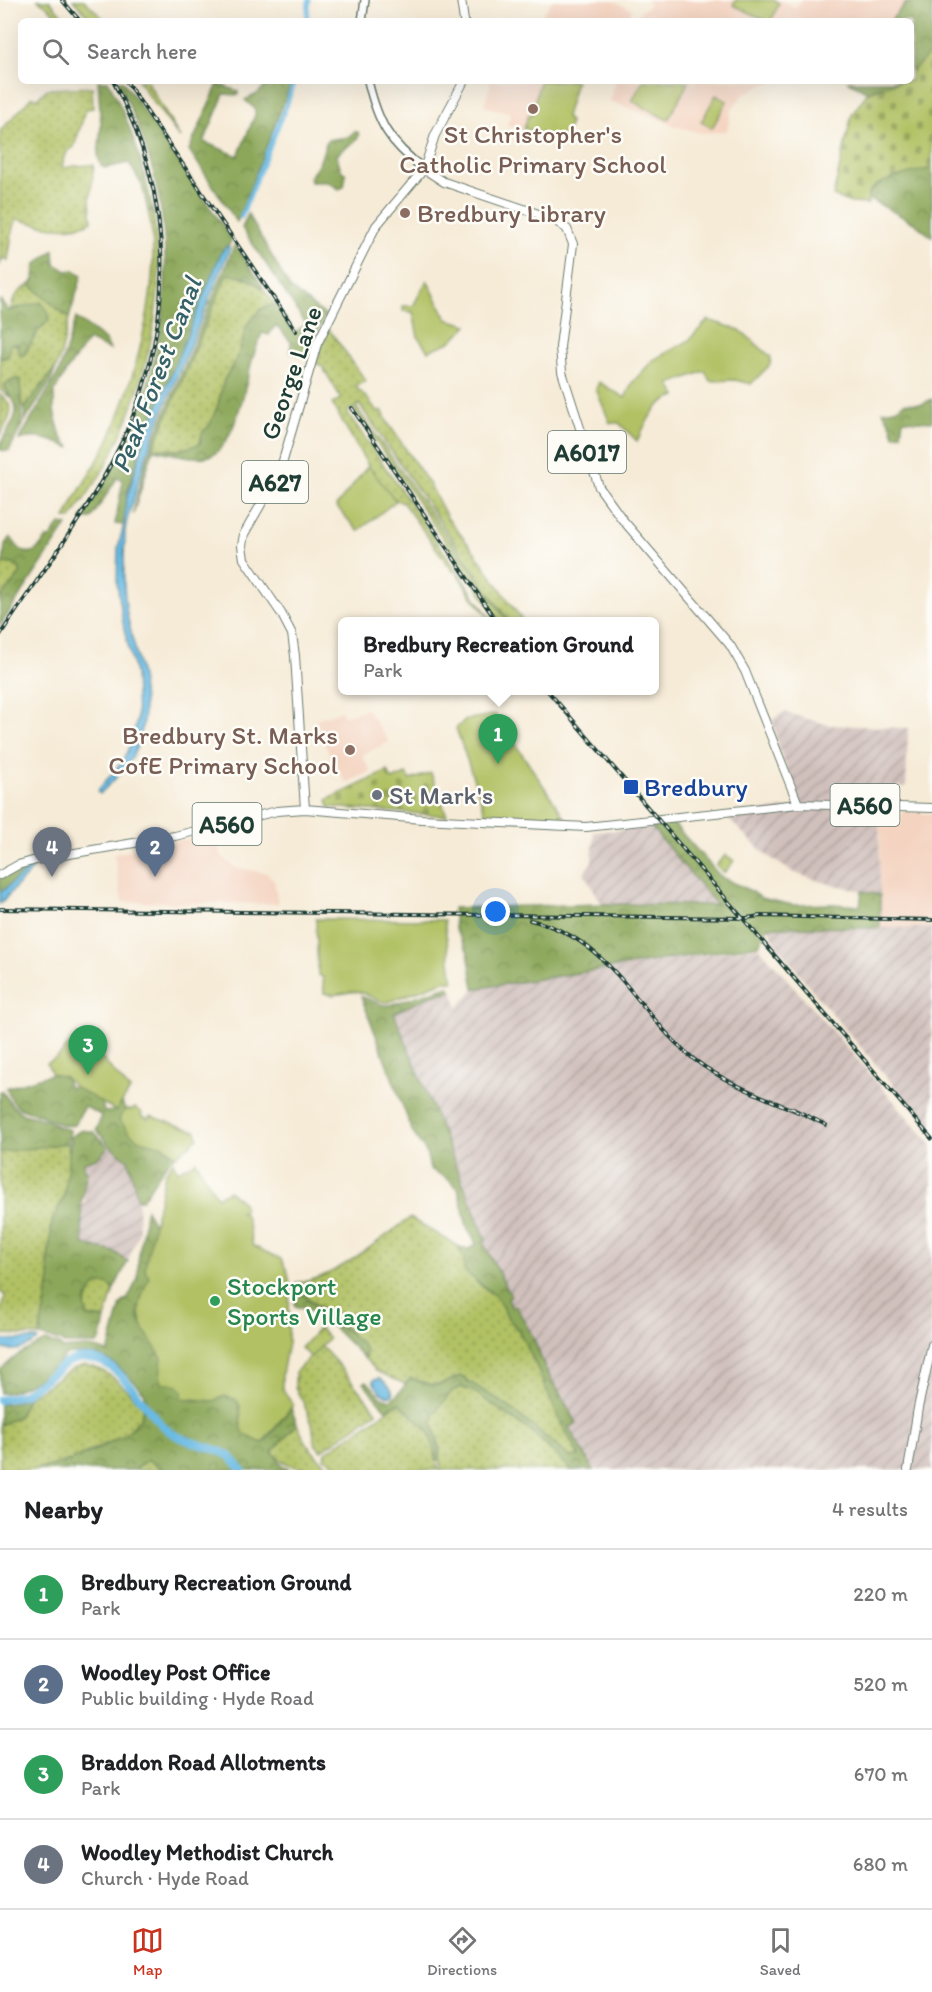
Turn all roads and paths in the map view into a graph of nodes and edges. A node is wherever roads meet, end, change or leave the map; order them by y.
1 (365, 0) edge
2 (461, 0) edge
3 (362, 18) edge
4 (464, 18) edge
5 (369, 84) edge
6 (462, 84) edge
7 (424, 169) junction
8 (798, 804) junction
9 (932, 807) edge
10 (305, 809) junction
11 (0, 874) edge
12 (932, 1345) edge
13 (908, 1470) edge

1 - 3 main road
2 - 4 main road
5 - 7 main road
6 - 7 main road, A627
7 - 8 main road, A6017
7 - 10 main road, George Lane / A627
8 - 9 main road, A560
8 - 10 main road, A560
10 - 11 main road, A560
12 - 13 main road

